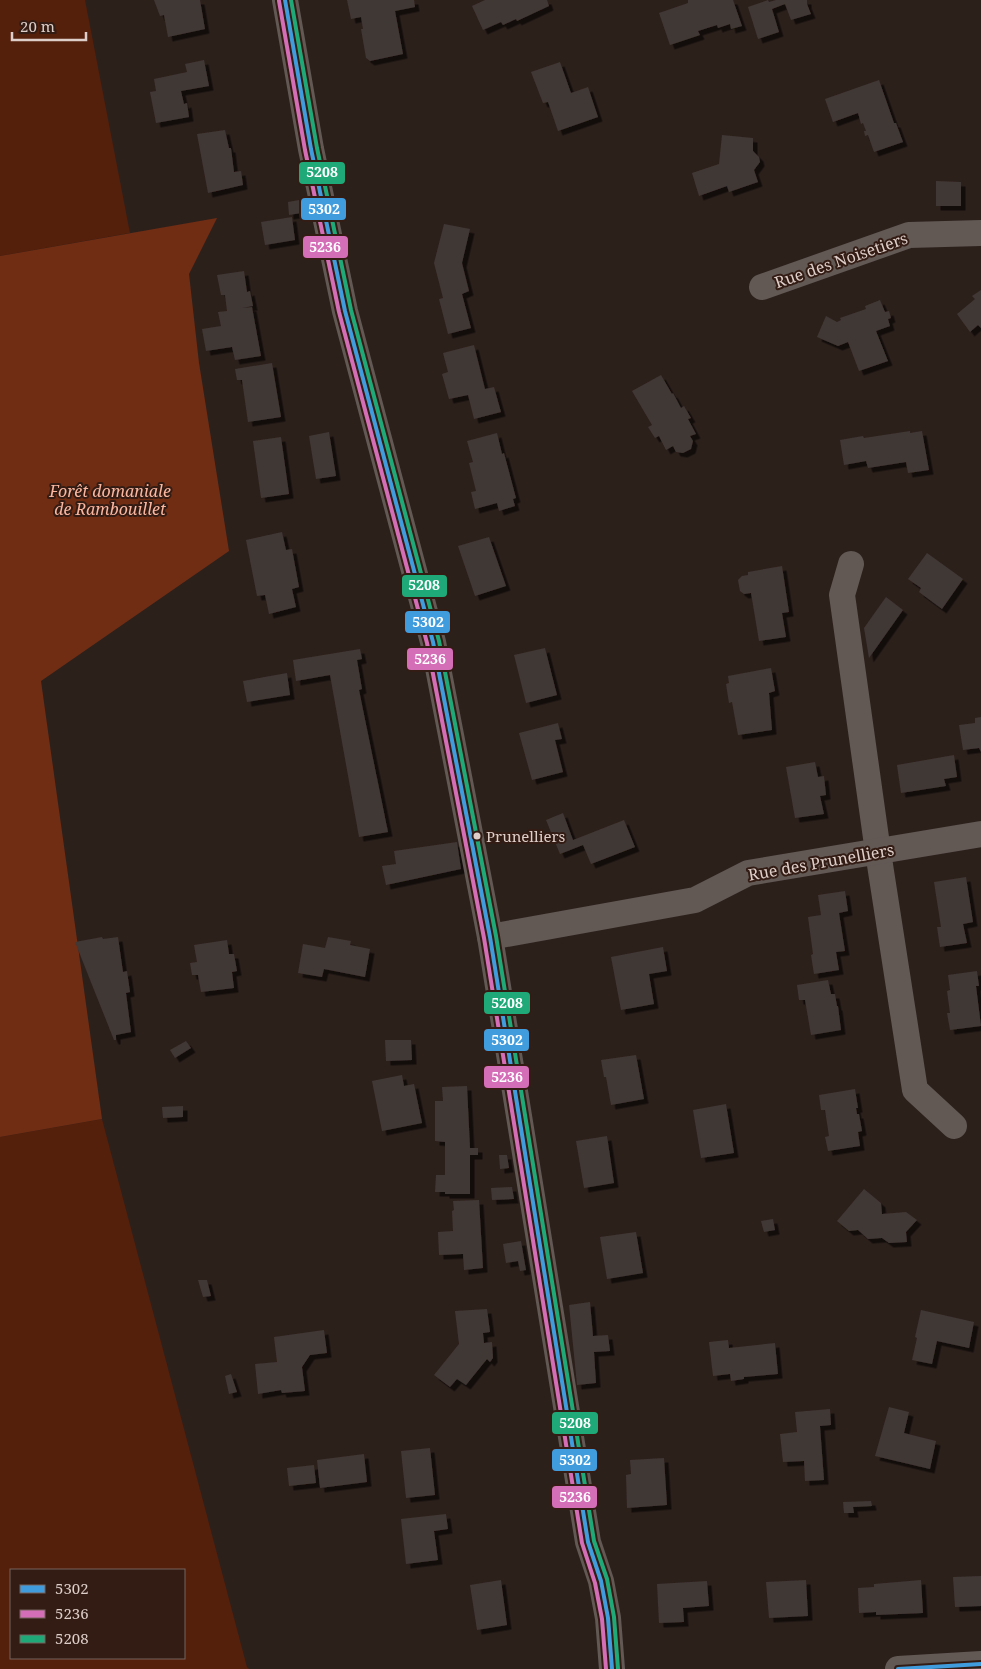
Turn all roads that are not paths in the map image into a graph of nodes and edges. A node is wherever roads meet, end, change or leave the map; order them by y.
1 (285, 0) edge
2 (981, 233) edge
3 (762, 288) dead end
4 (851, 564) dead end
5 (981, 834) edge
6 (878, 852) junction
7 (490, 937) junction
8 (954, 1126) dead end
9 (981, 1664) edge
10 (612, 1669) edge
11 (898, 1669) edge

1 - 7 street
2 - 3 street, Rue des Noisetiers
4 - 6 street
5 - 6 street, Rue des Prunelliers
6 - 7 street, Rue des Prunelliers
6 - 8 street
7 - 10 street
9 - 11 street

